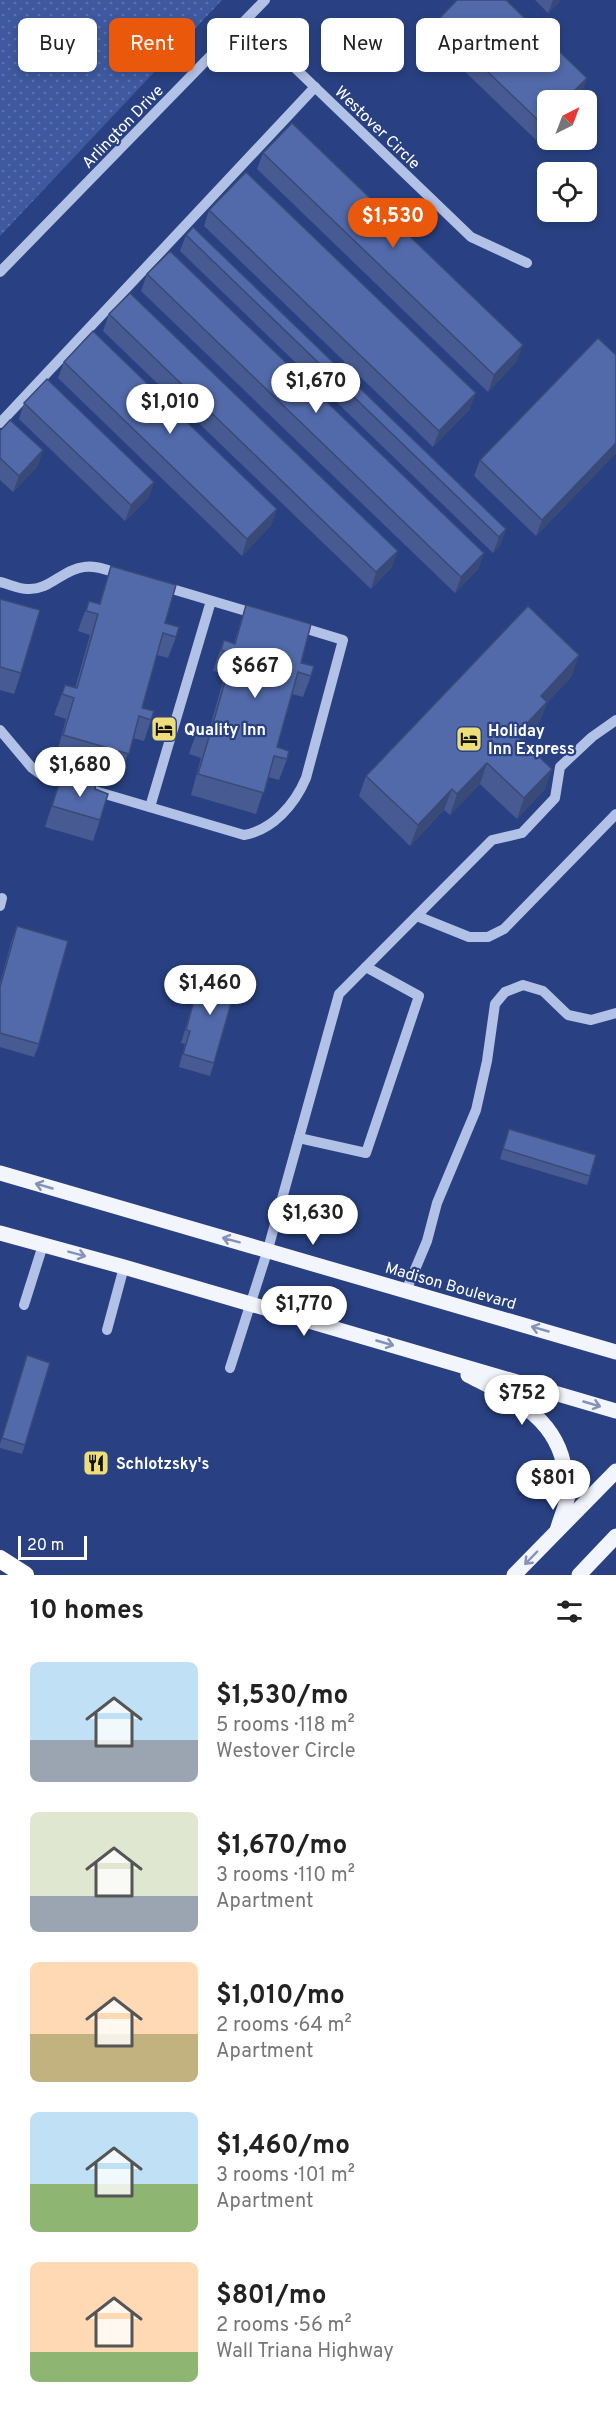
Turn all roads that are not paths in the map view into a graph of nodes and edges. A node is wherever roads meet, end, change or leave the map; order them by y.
1 (265, 0) edge
2 (249, 18) edge
3 (207, 60) edge
4 (299, 72) edge
5 (315, 87) junction
6 (527, 263) dead end
7 (2, 267) edge
8 (0, 423) edge
9 (131, 577) edge
10 (0, 582) edge
11 (154, 584) edge
12 (211, 601) junction
13 (266, 617) edge
14 (288, 624) edge
15 (616, 720) edge
16 (0, 730) edge
17 (150, 807) junction
18 (616, 814) edge
19 (417, 916) junction
20 (366, 967) junction
21 (616, 1013) edge
22 (299, 1138) junction
23 (0, 1173) edge
24 (0, 1233) edge
25 (43, 1245) junction
26 (268, 1250) junction
27 (124, 1267) junction
28 (406, 1291) junction
29 (250, 1304) junction
30 (24, 1305) dead end
31 (107, 1330) dead end
32 (573, 1339) junction
33 (616, 1339) edge
34 (616, 1352) edge
35 (433, 1357) junction
36 (230, 1368) dead end
37 (616, 1411) edge
38 (616, 1471) edge
39 (557, 1531) junction
40 (616, 1536) edge
41 (611, 1545) edge
42 (0, 1559) edge
43 (25, 1575) edge
44 (514, 1575) edge
45 (579, 1575) edge

1 - 2 street, Arlington Drive
3 - 7 street, Arlington Drive
4 - 5 street, Westover Circle
5 - 6 street, Westover Circle
5 - 8 street
9 - 10 street
11 - 12 street
12 - 13 street
12 - 17 street
14 - 17 street
15 - 19 street
16 - 17 street
18 - 19 street
19 - 20 street
20 - 22 street
20 - 22 street
21 - 28 street
22 - 26 street
26 -> 23 main road, Madison Boulevard
24 - 25 main road
25 -> 27 main road
25 - 30 street
26 - 28 main road, Madison Boulevard
26 - 29 street
27 - 29 main road
27 - 31 street
32 -> 28 main road, Madison Boulevard
29 -> 35 main road
29 - 36 street
32 - 33 main road
32 - 34 main road, Madison Boulevard
35 -> 37 main road
35 - 39 main road
38 - 39 main road
39 -> 44 main road
40 - 41 main road
41 - 45 main road
42 - 43 highway

